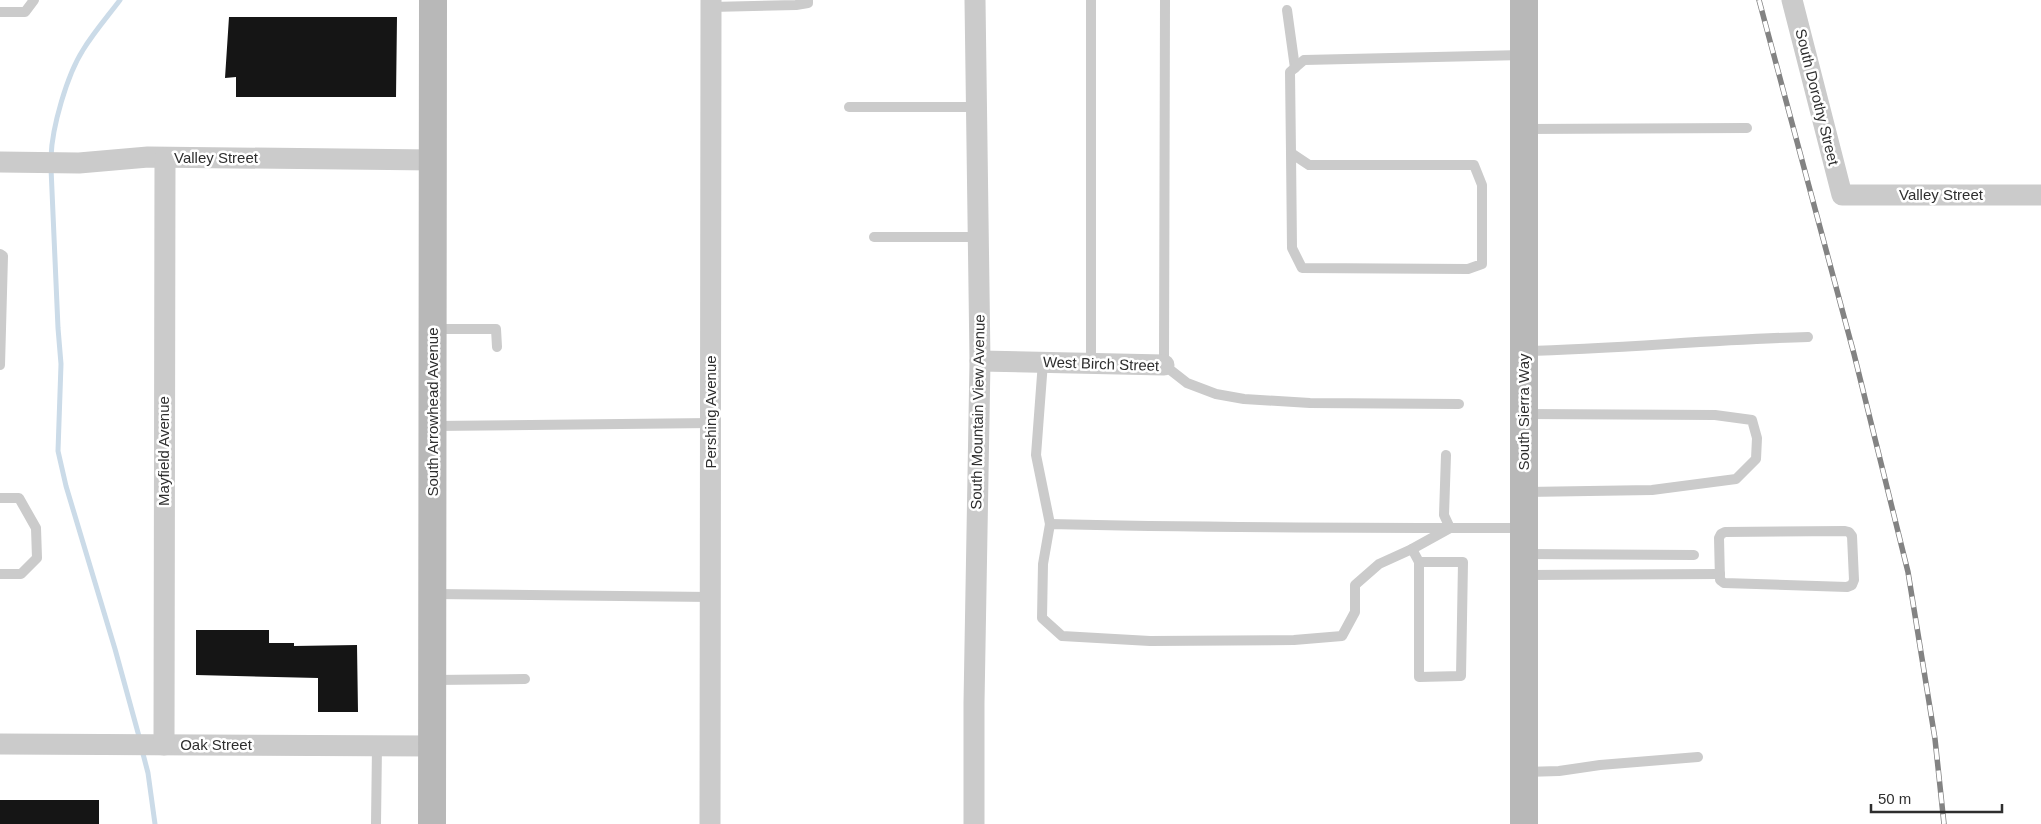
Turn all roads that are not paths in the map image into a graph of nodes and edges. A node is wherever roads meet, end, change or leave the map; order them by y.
1 (34, 0) edge
2 (433, 0) edge
3 (808, 0) edge
4 (975, 0) edge
5 (1091, 0) edge
6 (1165, 0) edge
7 (1524, 0) edge
8 (1792, 0) edge
9 (711, 3) edge
10 (1287, 10) dead end
11 (0, 12) edge
12 (1524, 55) junction
13 (1294, 68) junction
14 (849, 107) dead end
15 (976, 107) junction
16 (1747, 128) dead end
17 (1524, 129) junction
18 (1291, 153) junction
19 (165, 158) junction
20 (433, 160) junction
21 (0, 162) edge
22 (1842, 195) joint
23 (2041, 196) edge
24 (874, 237) dead end
25 (978, 237) junction
26 (0, 254) edge
27 (433, 329) junction
28 (1808, 337) dead end
29 (497, 347) dead end
30 (1524, 351) junction
31 (980, 361) junction
32 (1043, 362) junction
33 (1091, 363) junction
34 (0, 365) edge
35 (1164, 365) junction
36 (1459, 404) dead end
37 (1524, 414) junction
38 (711, 423) junction
39 (433, 426) junction
40 (1446, 455) dead end
41 (1524, 492) junction
42 (0, 498) edge
43 (1050, 524) junction
44 (1450, 528) junction
45 (1412, 549) junction
46 (1524, 552) junction
47 (1694, 555) dead end
48 (1419, 562) junction
49 (0, 574) edge
50 (1720, 574) junction
51 (432, 594) junction
52 (711, 597) junction
53 (525, 679) dead end
54 (432, 680) junction
55 (0, 744) edge
56 (148, 745) junction
57 (377, 746) junction
58 (432, 746) junction
59 (1698, 757) dead end
60 (1524, 772) junction
61 (376, 824) edge
62 (432, 824) edge
63 (710, 824) edge
64 (974, 824) edge
65 (1524, 824) edge

1 - 11 lane
2 - 20 main road, South Arrowhead Avenue
3 - 9 lane
4 - 15 street, South Mountain View Avenue
5 - 33 lane
6 - 35 lane
7 - 12 main road, South Sierra Way
8 - 22 street, South Dorothy Street
9 - 38 street, Pershing Avenue
10 - 13 lane
12 - 13 lane
12 - 17 main road, South Sierra Way
13 - 18 lane
14 - 15 lane
15 - 25 street, South Mountain View Avenue
16 - 17 lane
17 - 30 main road, South Sierra Way
18 - 18 lane
19 - 20 street, Valley Street
19 - 21 street, Valley Street
19 - 56 street, Mayfield Avenue
20 - 27 main road, South Arrowhead Avenue
22 - 23 street, Valley Street
24 - 25 lane
25 - 31 street, South Mountain View Avenue
26 - 34 lane
27 - 29 lane
27 - 39 main road, South Arrowhead Avenue
28 - 30 lane
30 - 37 main road, South Sierra Way
31 - 32 street, West Birch Street
31 - 64 street, South Mountain View Avenue
32 - 33 street, West Birch Street
32 - 43 lane
33 - 35 street, West Birch Street
35 - 36 lane, West Birch Street
37 - 41 main road, South Sierra Way
37 - 41 lane
38 - 39 lane
38 - 52 street, Pershing Avenue
39 - 51 main road, South Arrowhead Avenue
40 - 44 lane
41 - 46 main road, South Sierra Way
42 - 49 lane
43 - 44 lane
43 - 45 lane
44 - 45 lane
44 - 46 lane
45 - 48 lane
46 - 47 lane
46 - 50 lane
46 - 60 main road, South Sierra Way
48 - 48 lane
50 - 50 lane
51 - 52 lane
51 - 54 main road, South Arrowhead Avenue
52 - 63 street, Pershing Avenue
53 - 54 lane
54 - 58 main road, South Arrowhead Avenue
55 - 56 street, Oak Street
56 - 57 street, Oak Street
57 - 58 street, Oak Street
57 - 61 lane
58 - 62 main road, South Arrowhead Avenue
59 - 60 lane
60 - 65 main road, South Sierra Way

